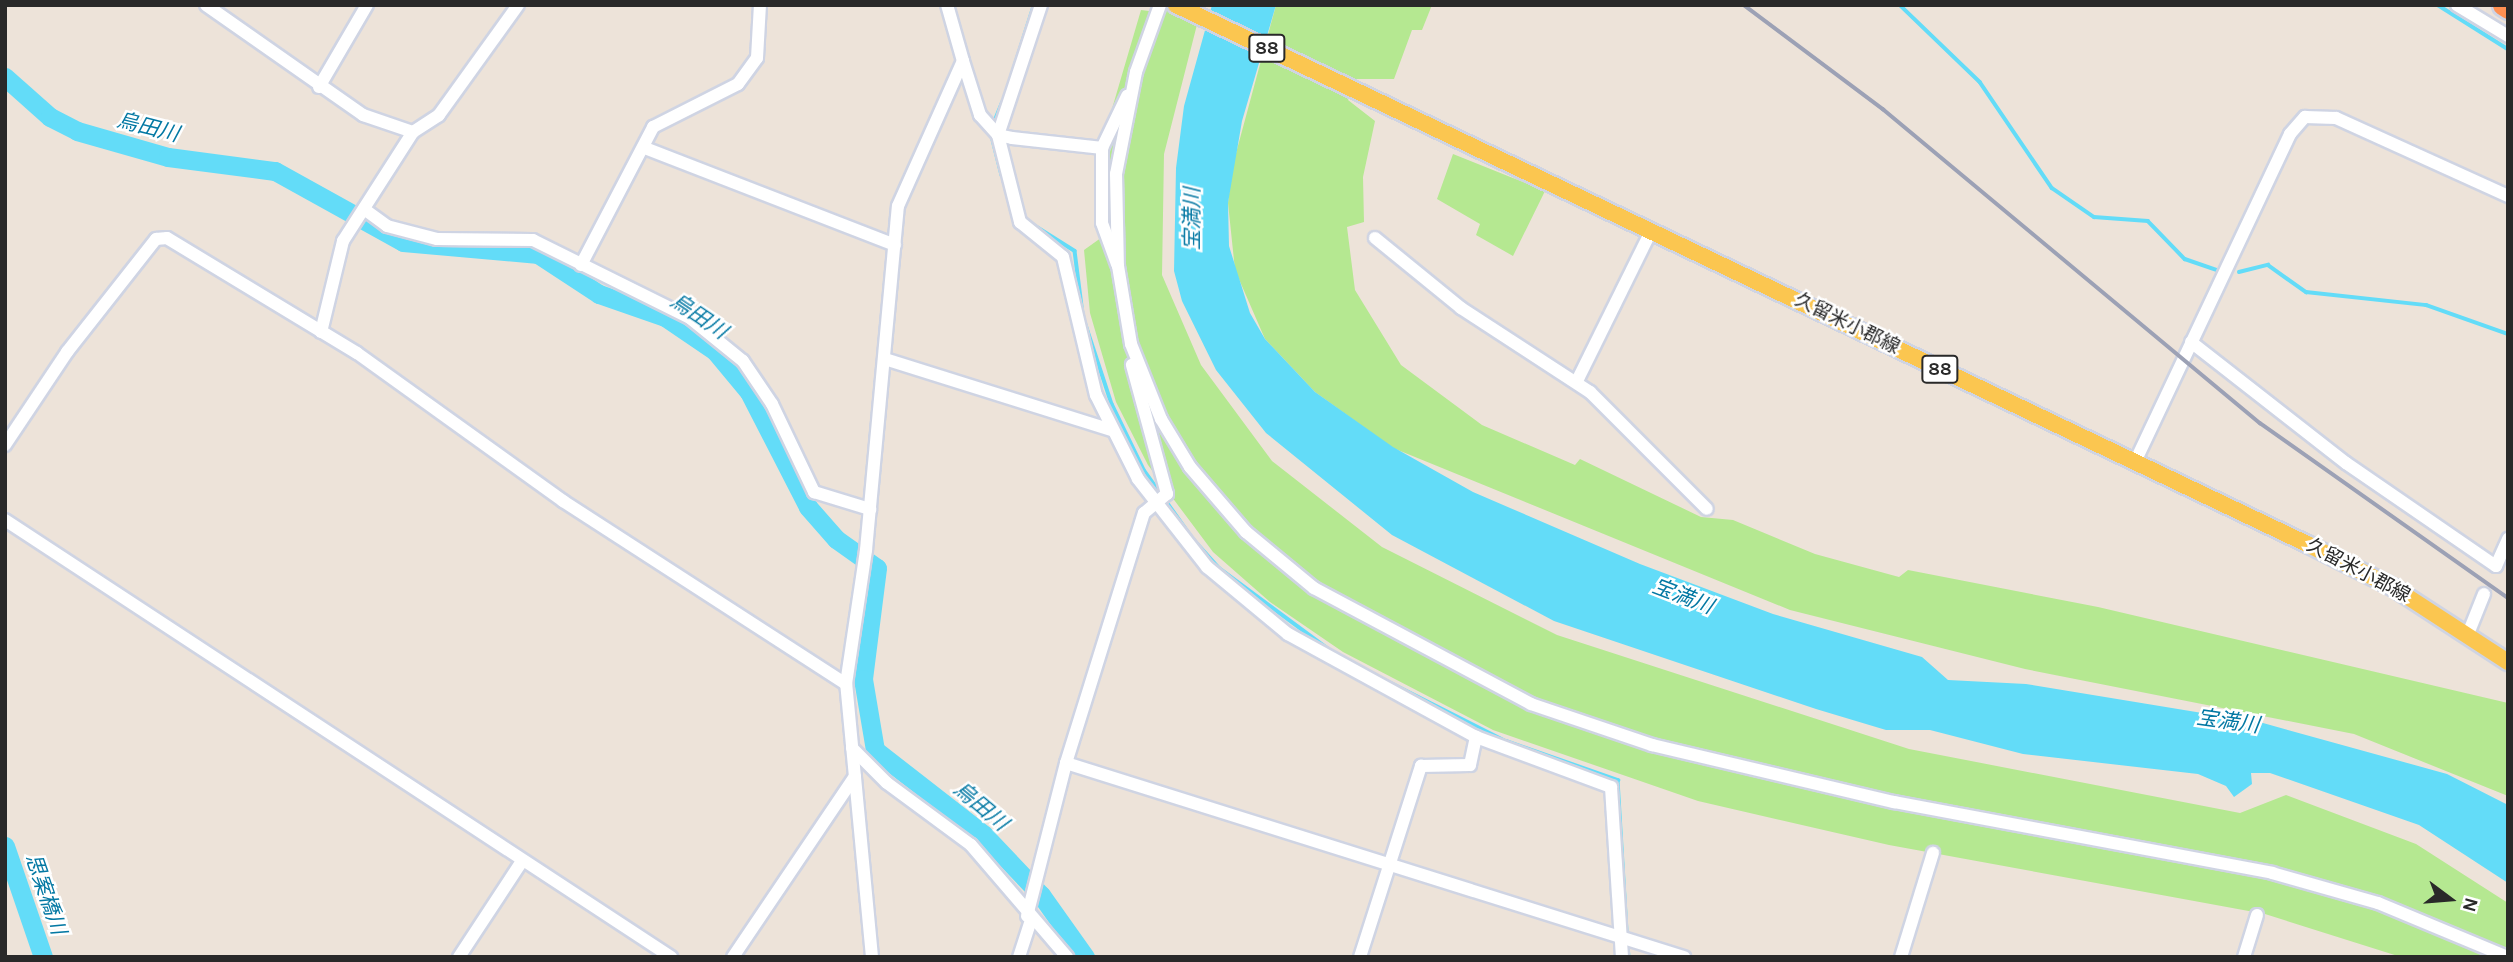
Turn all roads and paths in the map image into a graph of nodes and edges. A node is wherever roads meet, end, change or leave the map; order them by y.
1 (206, 5) edge
2 (367, 5) edge
3 (518, 5) edge
4 (760, 5) edge
5 (947, 5) edge
6 (1041, 5) edge
7 (1160, 5) edge
8 (1176, 5) edge
9 (2457, 5) edge
10 (2502, 5) edge
11 (2508, 9) edge
12 (2508, 36) edge
13 (963, 61) junction
14 (319, 87) junction
15 (1133, 87) junction
16 (413, 132) junction
17 (998, 135) junction
18 (645, 148) junction
19 (1102, 148) junction
20 (2508, 196) edge
21 (363, 211) junction
22 (1651, 231) junction
23 (1375, 238) dead end
24 (895, 245) junction
25 (581, 265) junction
26 (1118, 266) junction
27 (321, 332) junction
28 (2191, 342) junction
29 (1131, 344) junction
30 (885, 359) junction
31 (1577, 381) junction
32 (1111, 430) junction
33 (5, 445) edge
34 (2135, 461) junction
35 (1153, 502) junction
36 (870, 509) junction
37 (1707, 509) dead end
38 (5, 520) edge
39 (2508, 539) edge
40 (2484, 594) dead end
41 (2468, 634) junction
42 (2508, 662) edge
43 (846, 684) junction
44 (1476, 737) junction
45 (852, 748) junction
46 (1066, 763) junction
47 (855, 776) junction
48 (1933, 853) dead end
49 (522, 861) junction
50 (1389, 865) junction
51 (2257, 915) dead end
52 (1029, 917) junction
53 (1621, 937) junction
54 (459, 957) edge
55 (671, 957) edge
56 (733, 957) edge
57 (872, 957) edge
58 (1019, 957) edge
59 (1068, 957) edge
60 (1360, 957) edge
61 (1622, 957) edge
62 (1684, 957) edge
63 (1901, 957) edge
64 (2244, 957) edge
65 (2508, 957) edge

1 - 14 street
2 - 14 street
3 - 16 street
4 - 18 street
5 - 13 street
6 - 17 street
7 - 15 street
8 - 22 main road, 久留米小郡線 / 88
9 - 12 street
10 - 11 highway
13 - 17 street
13 - 24 street
14 - 16 street
15 - 19 street
15 - 26 street
16 - 21 street
17 - 19 street
17 - 32 street
18 - 24 street
18 - 25 street
19 - 26 street
20 - 28 street
21 - 25 street
21 - 27 street
22 - 31 street
22 - 34 main road, 久留米小郡線 / 88
23 - 31 street
24 - 30 street
25 - 36 street
26 - 29 street
27 - 33 street
27 - 43 street
28 - 34 street
28 - 39 street
29 - 35 street
29 - 65 street
30 - 32 street
30 - 36 street
31 - 37 street
32 - 35 street
34 - 41 main road, 久留米小郡線 / 88
35 - 44 street
35 - 46 street
36 - 43 street
38 - 49 street
40 - 41 street
41 - 42 main road, 久留米小郡線 / 88
43 - 45 street
44 - 50 street
44 - 53 street
45 - 47 street
45 - 52 street
46 - 50 street
46 - 52 street
47 - 56 street
47 - 57 street
48 - 63 street
49 - 54 street
49 - 55 street
50 - 53 street
50 - 60 street
51 - 64 street
52 - 58 street
52 - 59 street
53 - 61 street
53 - 62 street

